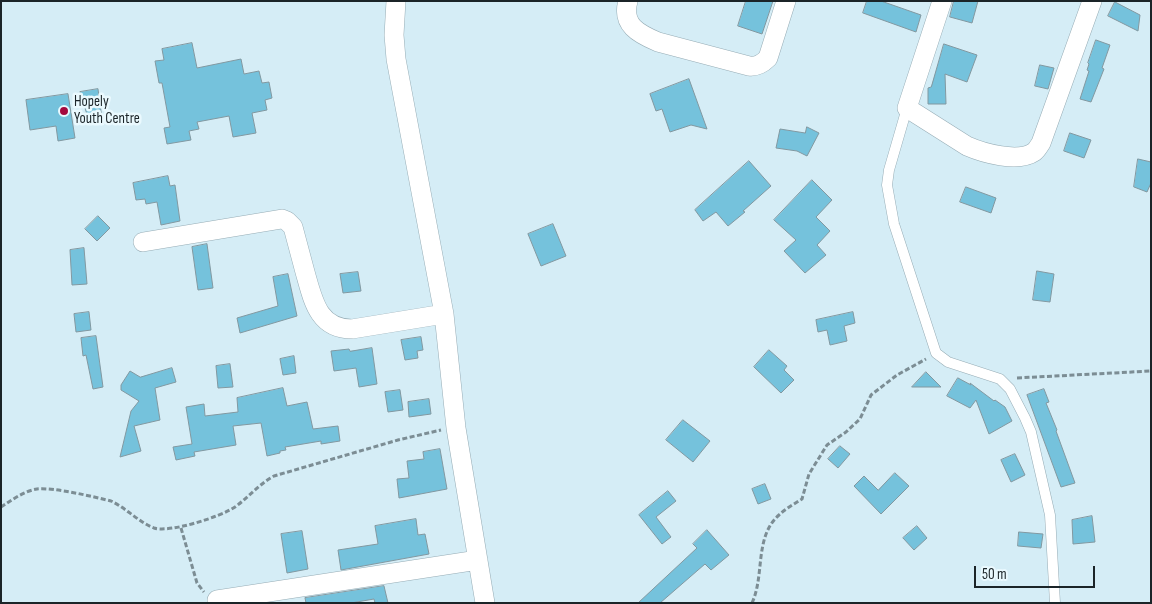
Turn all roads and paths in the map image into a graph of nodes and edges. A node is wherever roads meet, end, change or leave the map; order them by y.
1 (628, 1) edge
2 (786, 1) edge
3 (942, 1) edge
4 (1092, 1) edge
5 (392, 4) edge
6 (907, 108) junction
7 (142, 242) dead end
8 (444, 314) junction
9 (936, 353) junction
10 (1151, 371) edge
11 (1000, 379) junction
12 (456, 428) junction
13 (1, 507) edge
14 (181, 528) junction
15 (478, 560) junction
16 (217, 600) joint
17 (485, 603) edge
18 (752, 603) edge
19 (1055, 603) edge

1 - 2 street
3 - 6 street
4 - 6 street
5 - 8 street
6 - 9 lane
7 - 8 street
8 - 12 street
9 - 11 lane
9 - 18 path
10 - 11 path
11 - 19 lane
12 - 14 path
12 - 15 street
13 - 14 path
14 - 16 path
15 - 16 street
15 - 17 street

